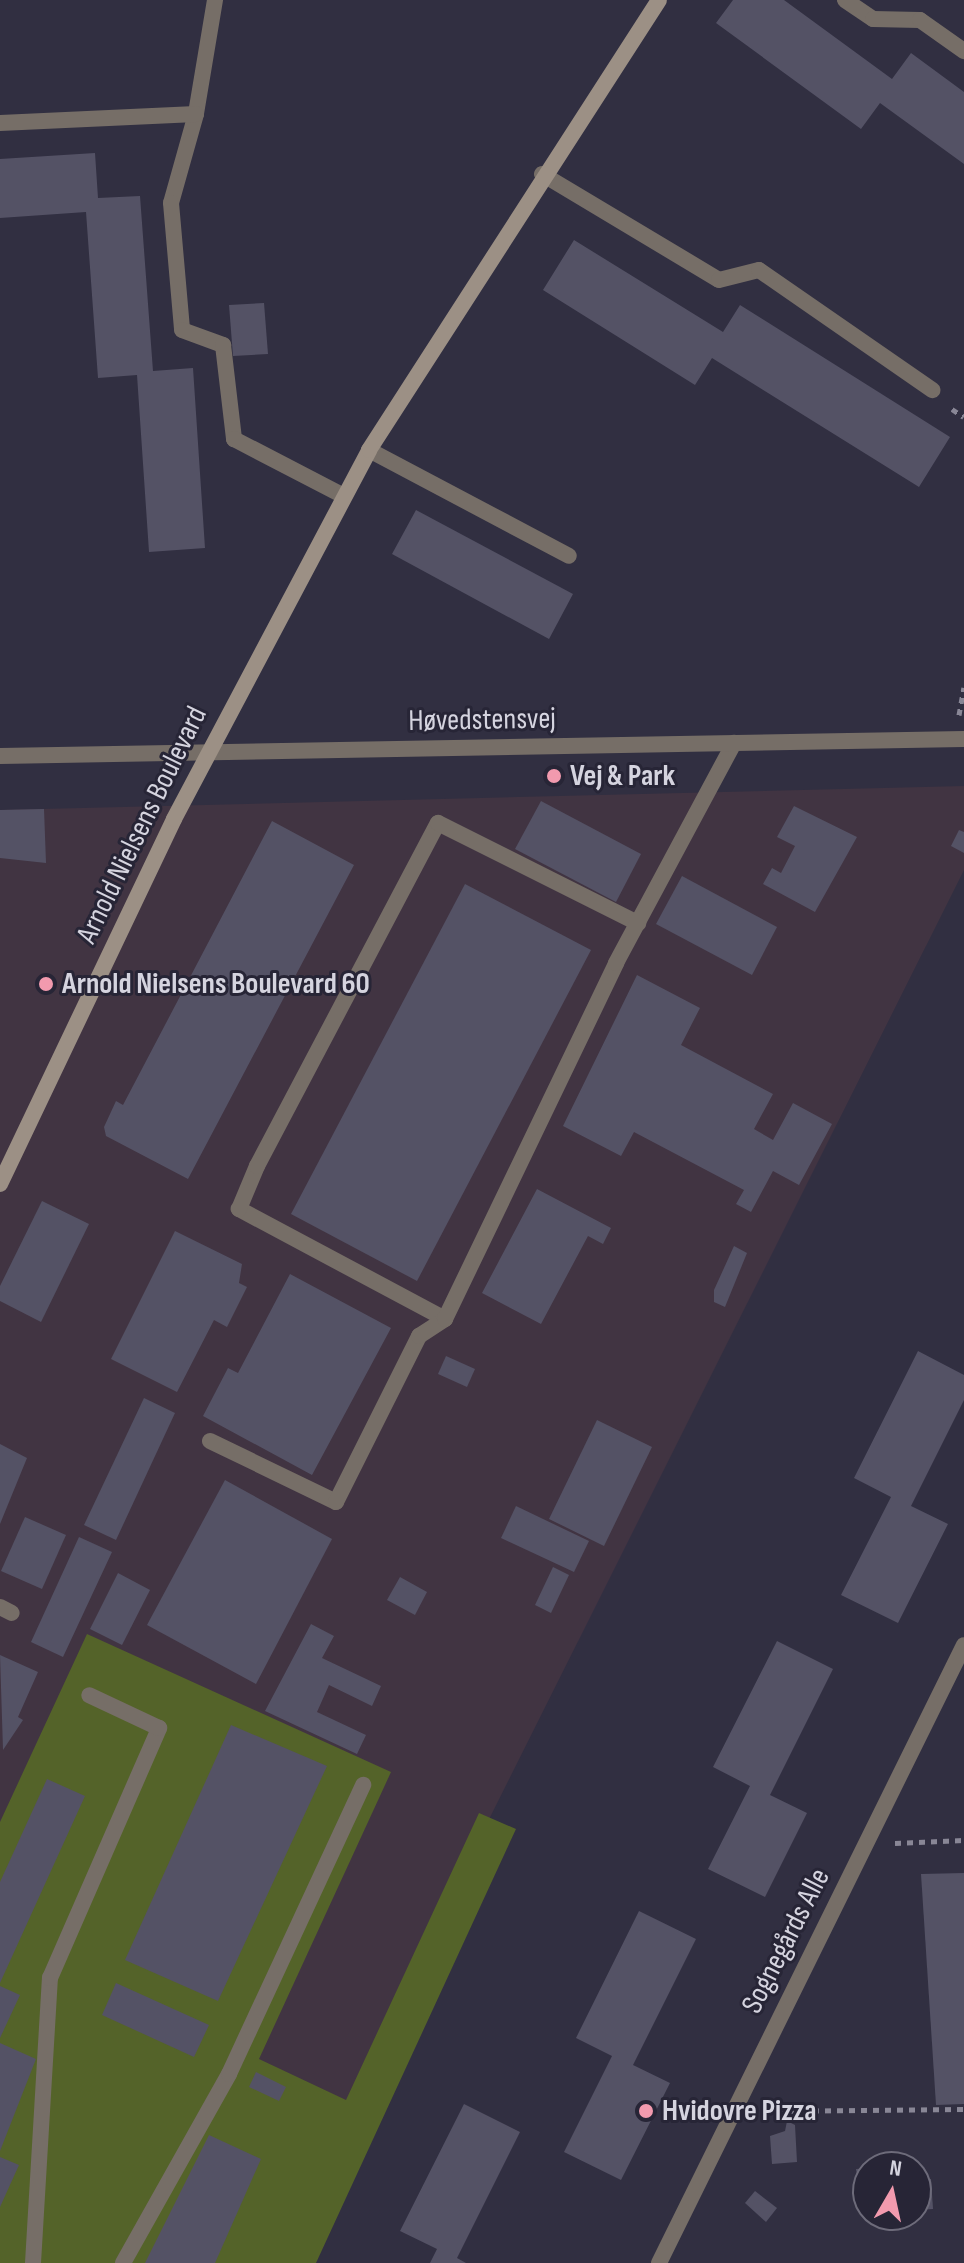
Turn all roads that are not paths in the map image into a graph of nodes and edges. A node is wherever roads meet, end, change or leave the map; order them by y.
1 (215, 0) edge
2 (659, 0) edge
3 (845, 0) edge
4 (964, 51) edge
5 (196, 114) junction
6 (0, 123) edge
7 (542, 174) junction
8 (932, 390) dead end
9 (369, 450) junction
10 (344, 496) junction
11 (569, 556) dead end
12 (964, 739) edge
13 (734, 743) junction
14 (210, 751) junction
15 (0, 756) edge
16 (638, 923) junction
17 (0, 1184) edge
18 (445, 1319) junction
19 (210, 1441) dead end
20 (964, 1645) edge
21 (89, 1695) dead end
22 (363, 1785) dead end
23 (33, 2263) edge
24 (123, 2263) edge
25 (659, 2263) edge

1 - 5 street
2 - 7 street, Arnold Nielsens Boulevard
3 - 4 street
5 - 6 street
5 - 10 street
7 - 8 street
7 - 9 street, Arnold Nielsens Boulevard
9 - 10 street, Arnold Nielsens Boulevard
9 - 11 street
10 - 14 street, Arnold Nielsens Boulevard
12 - 13 street, Høvedstensvej
13 - 14 street, Høvedstensvej
13 - 16 street
14 - 15 street, Høvedstensvej
14 - 17 street, Arnold Nielsens Boulevard
16 - 18 street
16 - 18 street
18 - 19 street
20 - 25 street, Sognegårds Alle
21 - 23 street
22 - 24 street

